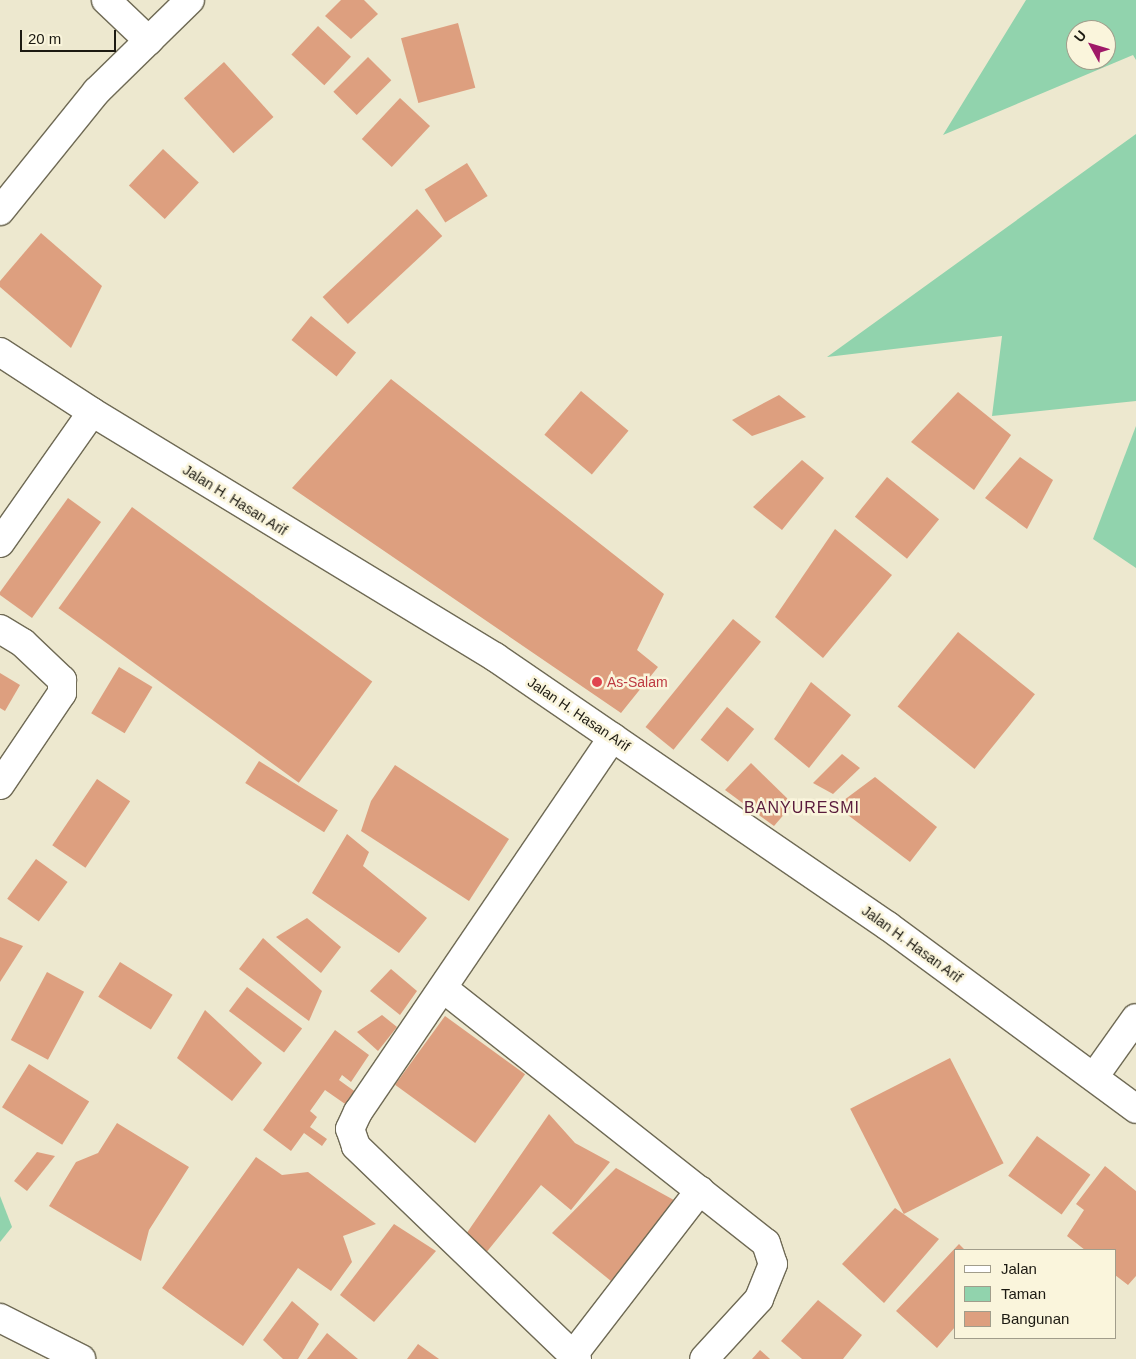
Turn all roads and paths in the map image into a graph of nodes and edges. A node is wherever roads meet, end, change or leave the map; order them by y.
1 (106, 0) edge
2 (190, 0) edge
3 (149, 40) junction
4 (0, 211) edge
5 (0, 352) edge
6 (92, 412) junction
7 (0, 543) edge
8 (0, 629) edge
9 (613, 737) junction
10 (0, 785) edge
11 (444, 989) junction
12 (1136, 1018) edge
13 (1094, 1077) junction
14 (1136, 1109) edge
15 (700, 1190) junction
16 (0, 1318) edge
17 (575, 1357) edge
18 (81, 1359) edge
19 (704, 1359) edge

1 - 3 street
2 - 3 street
3 - 4 street
5 - 6 street, Jalan H. Hasan Arif
6 - 7 street
6 - 9 street, Jalan H. Hasan Arif
8 - 10 street
9 - 11 street
9 - 13 street, Jalan H. Hasan Arif
11 - 15 street
11 - 17 street
12 - 13 street
13 - 14 street, Jalan H. Hasan Arif
15 - 17 street
15 - 19 street
16 - 18 street

